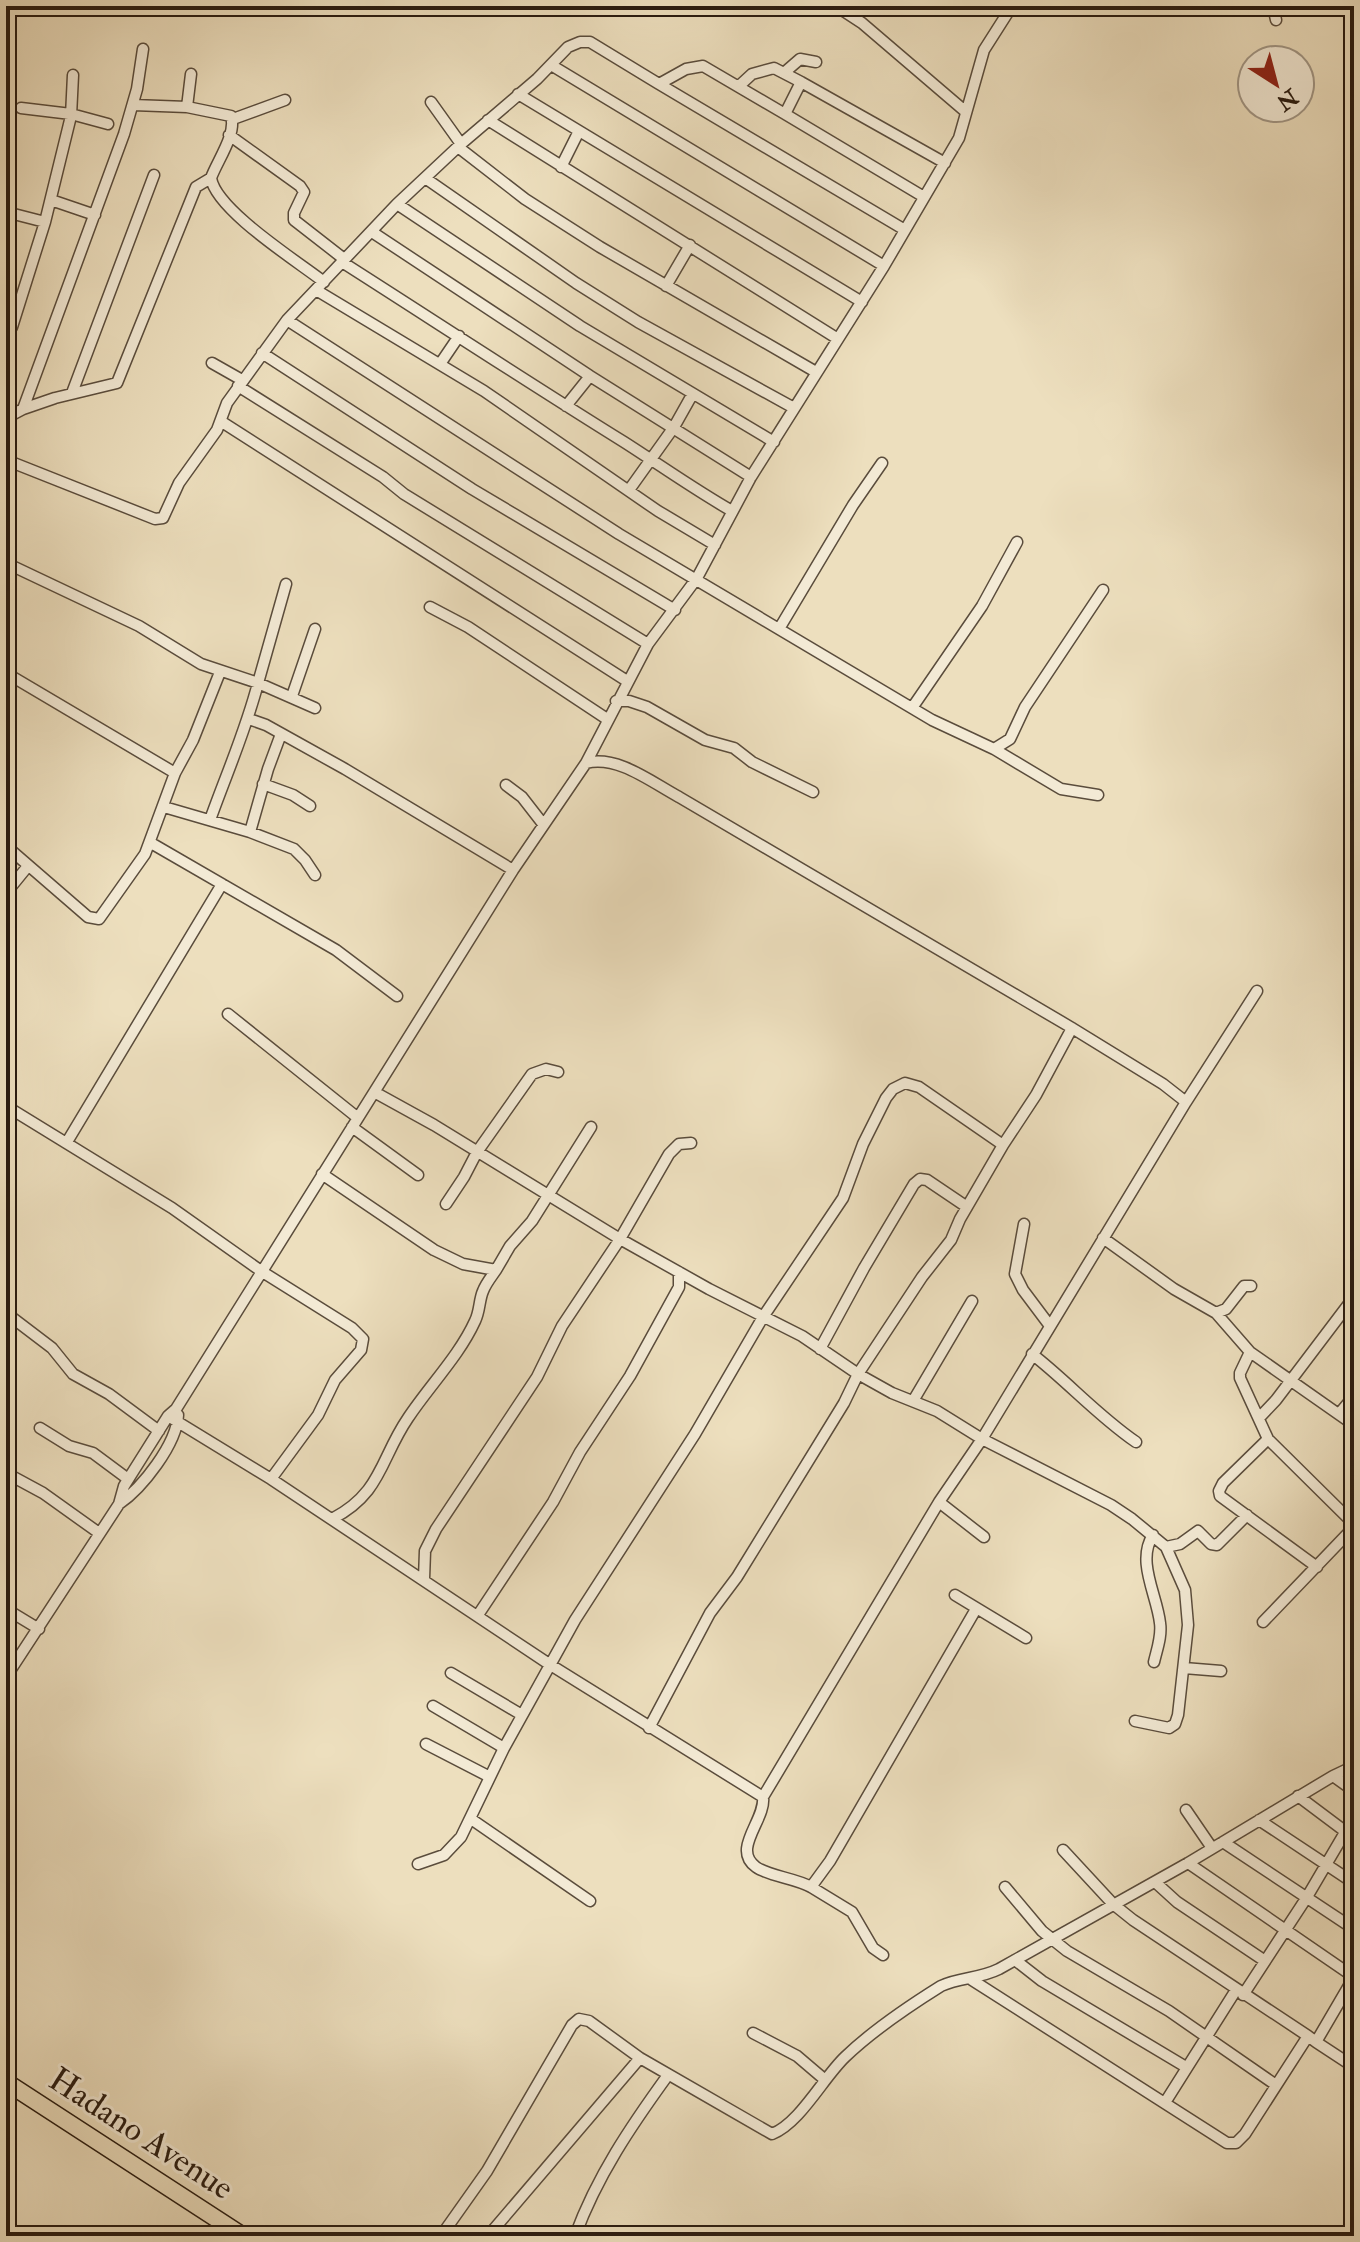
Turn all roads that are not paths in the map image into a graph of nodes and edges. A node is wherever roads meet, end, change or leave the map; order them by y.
1 (836, 6) edge
2 (1012, 6) edge
3 (1273, 6) edge
4 (1276, 20) dead end
5 (143, 49) dead end
6 (816, 62) dead end
7 (551, 65) junction
8 (785, 72) junction
9 (191, 74) dead end
10 (73, 75) dead end
11 (742, 82) junction
12 (801, 82) junction
13 (659, 84) junction
14 (518, 94) junction
15 (285, 100) dead end
16 (431, 102) dead end
17 (133, 105) junction
18 (187, 107) junction
19 (21, 108) dead end
20 (966, 112) junction
21 (71, 114) junction
22 (785, 114) junction
23 (233, 119) junction
24 (488, 120) junction
25 (108, 124) dead end
26 (579, 131) junction
27 (229, 135) junction
28 (460, 145) junction
29 (945, 163) junction
30 (561, 167) junction
31 (154, 175) dead end
32 (211, 178) junction
33 (425, 178) junction
34 (924, 197) junction
35 (51, 200) junction
36 (397, 204) junction
37 (6, 212) edge
38 (95, 215) junction
39 (45, 222) junction
40 (905, 230) junction
41 (372, 232) junction
42 (690, 245) junction
43 (343, 260) junction
44 (884, 266) junction
45 (320, 286) junction
46 (666, 286) junction
47 (862, 302) junction
48 (287, 320) junction
49 (6, 335) edge
50 (459, 336) junction
51 (838, 339) junction
52 (262, 353) junction
53 (212, 363) dead end
54 (440, 364) junction
55 (816, 372) junction
56 (590, 376) junction
57 (240, 383) junction
58 (72, 393) junction
59 (692, 395) junction
60 (566, 406) junction
61 (794, 408) junction
62 (23, 409) junction
63 (6, 418) edge
64 (222, 422) junction
65 (674, 427) junction
66 (774, 442) junction
67 (650, 458) junction
68 (6, 460) edge
69 (882, 463) dead end
70 (751, 477) junction
71 (629, 490) junction
72 (732, 511) junction
73 (1017, 542) dead end
74 (715, 545) junction
75 (6, 563) edge
76 (697, 578) junction
77 (286, 584) dead end
78 (1103, 590) dead end
79 (430, 607) dead end
80 (675, 610) junction
81 (315, 629) dead end
82 (779, 629) junction
83 (648, 644) junction
84 (220, 672) junction
85 (6, 673) edge
86 (627, 681) junction
87 (258, 683) junction
88 (292, 696) junction
89 (616, 701) junction
90 (315, 708) dead end
91 (912, 708) junction
92 (249, 719) junction
93 (607, 719) junction
94 (281, 734) junction
95 (994, 749) junction
96 (592, 750) junction
97 (600, 760) junction
98 (586, 763) junction
99 (175, 773) junction
100 (263, 784) junction
101 (506, 785) dead end
102 (813, 792) dead end
103 (1098, 795) dead end
104 (310, 806) dead end
105 (164, 807) junction
106 (210, 820) junction
107 (543, 824) junction
108 (250, 832) junction
109 (151, 843) junction
110 (6, 846) edge
111 (28, 866) junction
112 (513, 870) junction
113 (315, 875) dead end
114 (222, 884) junction
115 (6, 893) edge
116 (1257, 991) dead end
117 (397, 996) dead end
118 (228, 1014) dead end
119 (1072, 1028) junction
120 (558, 1072) dead end
121 (376, 1093) junction
122 (1186, 1102) junction
123 (6, 1106) edge
124 (355, 1123) junction
125 (591, 1127) dead end
126 (67, 1142) junction
127 (691, 1143) dead end
128 (1003, 1145) junction
129 (477, 1152) junction
130 (322, 1174) junction
131 (418, 1175) dead end
132 (548, 1194) junction
133 (446, 1204) dead end
134 (967, 1207) junction
135 (1024, 1224) dead end
136 (1103, 1238) junction
137 (620, 1239) junction
138 (496, 1270) junction
139 (261, 1271) junction
140 (679, 1272) junction
141 (697, 1282) junction
142 (1251, 1286) dead end
143 (679, 1287) junction
144 (1354, 1297) edge
145 (972, 1301) dead end
146 (6, 1313) edge
147 (1216, 1313) junction
148 (767, 1319) junction
149 (1050, 1326) junction
150 (820, 1349) junction
151 (1250, 1352) junction
152 (1032, 1354) junction
153 (858, 1374) junction
154 (1289, 1381) junction
155 (1354, 1396) edge
156 (913, 1401) junction
157 (1339, 1414) junction
158 (174, 1415) junction
159 (1259, 1418) junction
160 (1354, 1425) edge
161 (40, 1428) dead end
162 (159, 1431) junction
163 (982, 1439) junction
164 (1268, 1439) junction
165 (1136, 1442) dead end
166 (6, 1473) edge
167 (128, 1479) junction
168 (271, 1479) junction
169 (939, 1502) junction
170 (119, 1504) junction
171 (1247, 1515) junction
172 (332, 1519) junction
173 (1354, 1526) edge
174 (99, 1533) junction
175 (1153, 1535) junction
176 (984, 1537) dead end
177 (1166, 1547) junction
178 (1317, 1567) junction
179 (424, 1579) junction
180 (955, 1595) dead end
181 (6, 1609) edge
182 (976, 1609) junction
183 (478, 1615) junction
184 (1263, 1622) dead end
185 (39, 1629) junction
186 (1026, 1638) dead end
187 (1154, 1662) dead end
188 (549, 1664) junction
189 (1184, 1668) junction
190 (1221, 1671) dead end
191 (451, 1673) dead end
192 (6, 1677) edge
193 (433, 1706) dead end
194 (522, 1715) junction
195 (1135, 1721) dead end
196 (649, 1728) junction
197 (426, 1744) dead end
198 (504, 1748) junction
199 (1354, 1766) edge
200 (1333, 1776) junction
201 (490, 1777) junction
202 (1354, 1791) edge
203 (1298, 1796) junction
204 (763, 1797) junction
205 (1186, 1810) dead end
206 (1354, 1817) edge
207 (471, 1819) junction
208 (1259, 1820) junction
209 (1350, 1836) edge
210 (1223, 1842) junction
211 (1212, 1848) junction
212 (1063, 1850) dead end
213 (1188, 1863) junction
214 (1326, 1863) junction
215 (418, 1864) dead end
216 (1155, 1882) junction
217 (1354, 1883) edge
218 (811, 1887) junction
219 (1005, 1887) dead end
220 (1307, 1897) junction
221 (590, 1901) dead end
222 (1113, 1904) junction
223 (1354, 1929) edge
224 (1284, 1930) junction
225 (1052, 1940) junction
226 (883, 1955) dead end
227 (1015, 1960) junction
228 (1265, 1961) junction
229 (1354, 1977) edge
230 (972, 1980) junction
231 (1240, 1993) junction
232 (753, 2033) dead end
233 (1207, 2036) junction
234 (1312, 2039) junction
235 (1354, 2052) edge
236 (640, 2058) junction
237 (1351, 2065) edge
238 (1186, 2067) junction
239 (668, 2075) junction
240 (824, 2079) junction
241 (8, 2083) edge
242 (1276, 2085) junction
243 (1166, 2101) junction
244 (243, 2236) edge
245 (441, 2236) edge
246 (488, 2236) edge
247 (575, 2236) edge

1 - 20 street
2 - 20 street
3 - 4 street
5 - 17 street
6 - 8 street
7 - 13 street
7 - 14 street
7 - 44 street
8 - 11 street
8 - 12 street
9 - 18 street
10 - 21 street
11 - 13 street
11 - 22 street
12 - 22 street
12 - 29 street
13 - 40 street
14 - 24 street
14 - 26 street
15 - 23 street
16 - 28 street
17 - 18 street
17 - 38 street
18 - 23 street
19 - 21 street
20 - 29 street
21 - 25 street
21 - 35 street
22 - 34 street
23 - 27 street
24 - 28 street
24 - 30 street
26 - 30 street
26 - 47 street
27 - 32 street
27 - 43 street
28 - 33 street
28 - 46 street
29 - 34 street
30 - 42 street
31 - 58 street
32 - 45 street
32 - 58 street
33 - 36 street
33 - 61 street
34 - 40 street
35 - 38 street
35 - 39 street
36 - 41 street
36 - 59 street
37 - 39 street
38 - 62 street
39 - 49 street
40 - 44 street
41 - 43 street
41 - 56 street
42 - 46 street
42 - 51 street
43 - 45 street
43 - 50 street
44 - 47 street
45 - 48 street
45 - 54 street
46 - 55 street
47 - 51 street
48 - 52 street
48 - 76 street
50 - 54 street
50 - 60 street
51 - 55 street
52 - 57 street
52 - 80 street
53 - 57 street
54 - 71 street
55 - 61 street
56 - 60 street
56 - 65 street
57 - 64 street
57 - 83 street
58 - 62 street
59 - 65 street
59 - 66 street
60 - 67 street
61 - 66 street
62 - 63 street
64 - 68 street
64 - 86 street
65 - 67 street
65 - 70 street
66 - 70 street
67 - 71 street
67 - 72 street
69 - 82 street
70 - 72 street
71 - 74 street
72 - 74 street
73 - 91 street
74 - 76 street
75 - 84 street
76 - 80 street
76 - 82 street
77 - 87 street
78 - 95 street
79 - 93 street
80 - 83 street
81 - 88 street
82 - 91 street
83 - 86 street
84 - 87 street
84 - 99 street
85 - 99 street
86 - 89 street
87 - 88 street
87 - 92 street
88 - 90 street
89 - 93 street
89 - 102 street
91 - 95 street
92 - 94 street
92 - 106 street
93 - 96 street
94 - 100 street
94 - 112 street
95 - 103 street
96 - 97 street
96 - 98 street
97 - 98 street
97 - 119 street
98 - 107 street
99 - 105 street
100 - 104 street
100 - 108 street
101 - 107 street
105 - 106 street
105 - 109 street
106 - 108 street
107 - 112 street
108 - 113 street
109 - 111 street
109 - 114 street
110 - 111 street
111 - 115 street
112 - 121 street
114 - 117 street
114 - 126 street
116 - 122 street
118 - 124 street
119 - 122 street
119 - 128 street
120 - 129 street
121 - 124 street
121 - 129 street
122 - 136 street
123 - 126 street
124 - 130 street
124 - 131 street
125 - 132 street
126 - 139 street
127 - 137 street
128 - 134 street
128 - 148 street
129 - 132 street
129 - 133 street
130 - 138 street
130 - 139 street
132 - 137 street
132 - 138 street
134 - 150 street
134 - 153 street
135 - 149 street
136 - 147 street
136 - 149 street
137 - 140 street
137 - 179 street
138 - 172 street
139 - 158 street
139 - 168 street
140 - 141 street
140 - 143 street
141 - 143 street
141 - 148 street
142 - 147 street
143 - 183 street
144 - 154 street
145 - 156 street
146 - 162 street
147 - 151 street
148 - 150 street
148 - 188 street
149 - 152 street
150 - 153 street
151 - 154 street
151 - 159 street
152 - 163 street
152 - 165 street
153 - 156 street
153 - 196 street
154 - 157 street
154 - 159 street
155 - 157 street
156 - 163 street
157 - 160 street
158 - 162 street
158 - 168 street
158 - 170 street
159 - 164 street
161 - 167 street
162 - 167 street
163 - 169 street
163 - 175 street
164 - 171 street
164 - 173 street
166 - 174 street
167 - 170 street
168 - 172 street
169 - 176 street
169 - 204 street
170 - 174 street
171 - 177 street
171 - 178 street
172 - 179 street
173 - 178 street
174 - 185 street
175 - 177 street
175 - 187 street
177 - 189 street
178 - 184 street
179 - 183 street
180 - 182 street
181 - 185 street
182 - 186 street
182 - 218 street
183 - 188 street
185 - 192 street
188 - 194 street
188 - 196 street
189 - 190 street
189 - 195 street
191 - 194 street
193 - 198 street
194 - 198 street
196 - 204 street
197 - 201 street
198 - 201 street
199 - 200 street
200 - 202 street
200 - 203 street
201 - 207 street
203 - 208 street
203 - 209 street
204 - 218 street
205 - 211 street
206 - 209 street
207 - 215 street
207 - 221 street
208 - 210 street
208 - 214 street
209 - 214 street
210 - 211 street
210 - 220 street
211 - 213 street
212 - 222 street
213 - 216 street
213 - 224 street
214 - 217 street
214 - 220 street
216 - 222 street
216 - 228 street
218 - 226 street
219 - 225 street
220 - 223 street
220 - 224 street
222 - 225 street
222 - 231 street
224 - 228 street
224 - 229 street
225 - 227 street
225 - 233 street
227 - 230 street
227 - 238 street
228 - 231 street
229 - 234 street
230 - 240 street
230 - 243 street
231 - 233 street
231 - 234 street
232 - 240 street
233 - 238 street
233 - 242 street
234 - 237 street
234 - 242 street
235 - 237 street
236 - 239 street
236 - 245 street
236 - 246 street
238 - 243 street
239 - 240 street
239 - 247 street
241 - 244 main road, Hadano Avenue
242 - 243 street

